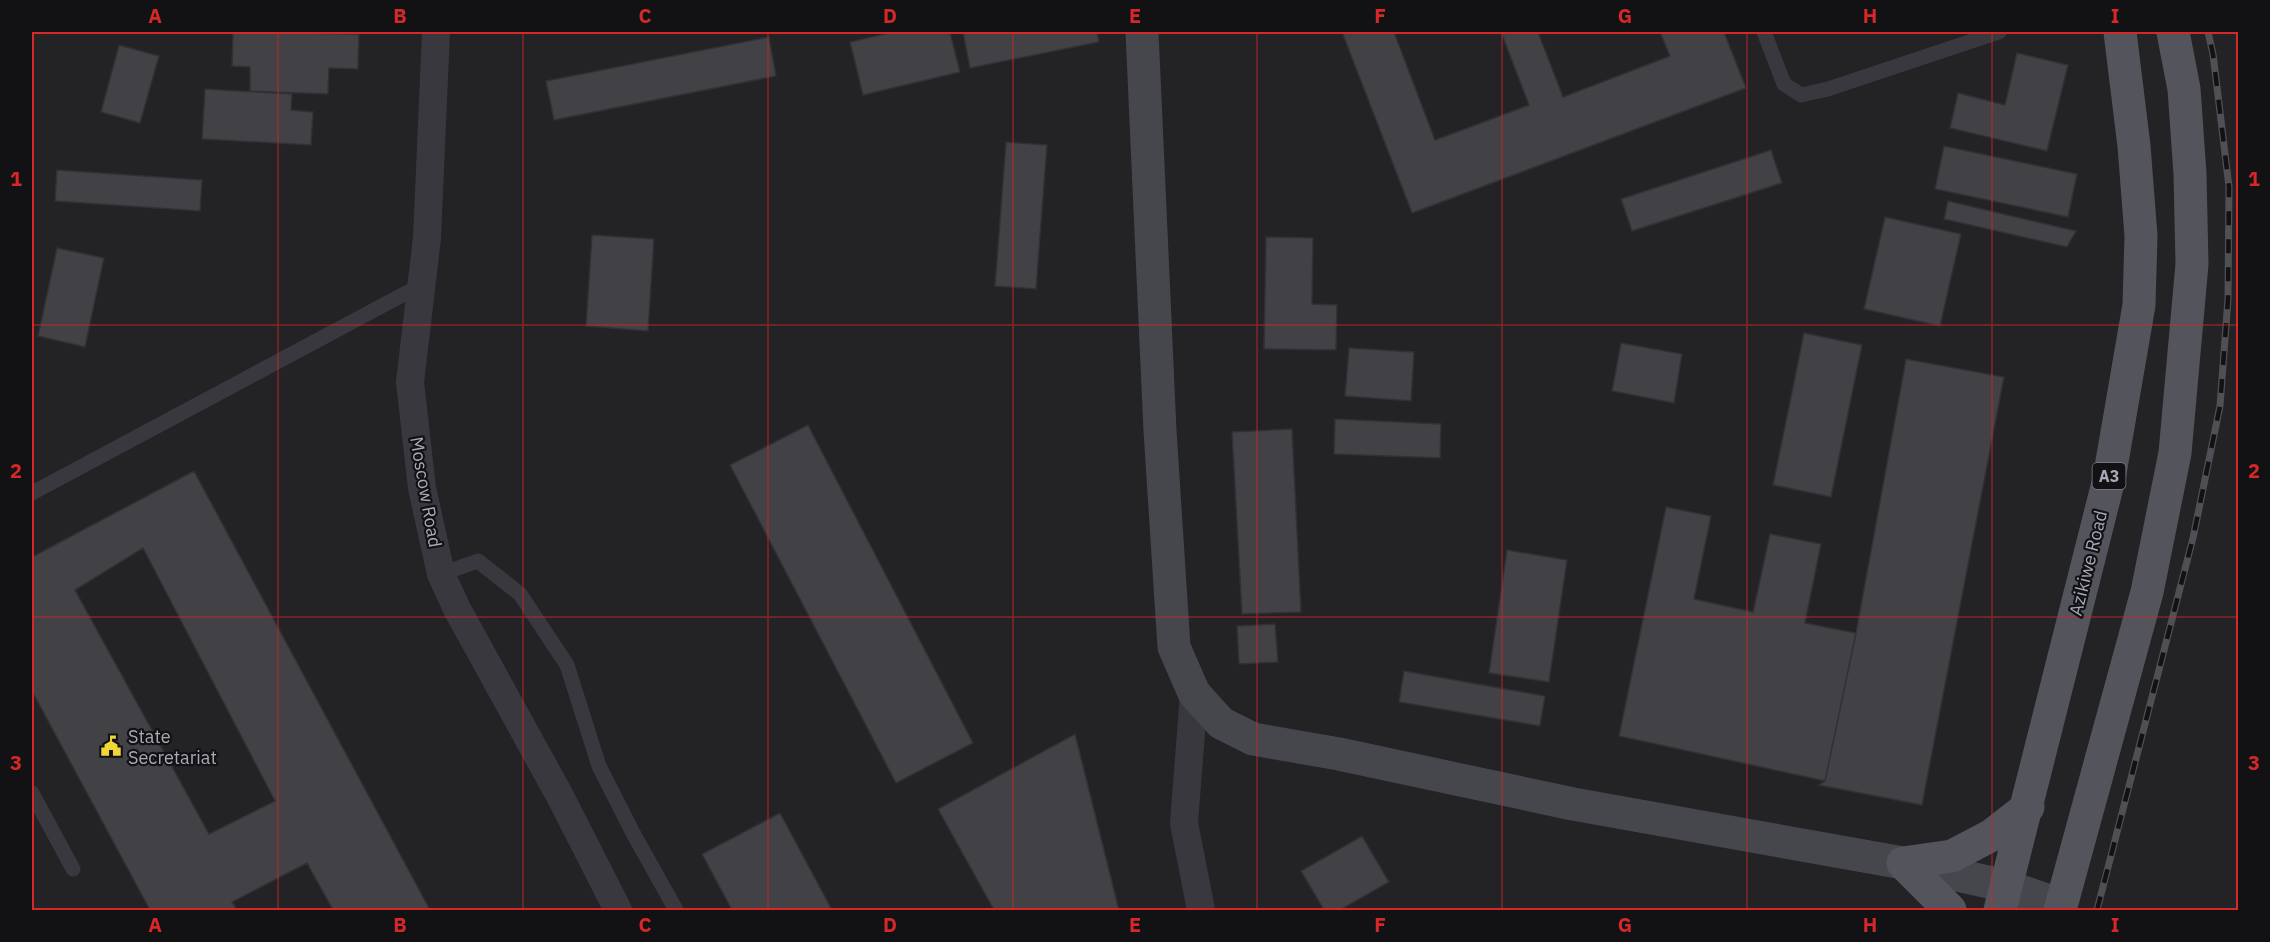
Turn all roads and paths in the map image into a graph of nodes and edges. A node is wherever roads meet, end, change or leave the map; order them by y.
1 (436, 32) edge
2 (1142, 32) edge
3 (1764, 32) edge
4 (1999, 32) edge
5 (2120, 32) edge
6 (2173, 32) edge
7 (421, 285) junction
8 (32, 493) edge
9 (441, 574) junction
10 (1194, 693) junction
11 (32, 793) edge
12 (2028, 807) junction
13 (1903, 863) junction
14 (73, 870) dead end
15 (2003, 898) edge
16 (2061, 908) edge
17 (618, 910) edge
18 (676, 910) edge
19 (1201, 910) edge
20 (1950, 910) edge

1 - 7 street, Moscow Road
2 - 10 street
3 - 4 lane
5 - 12 main road, Azikiwe Road / A3
6 - 16 main road
7 - 8 lane
7 - 9 street, Moscow Road
9 - 17 street, Moscow Road
9 - 18 lane
10 - 13 street
10 - 19 street
11 - 14 lane
12 - 13 main road
12 - 15 main road, Azikiwe Road / A3
13 - 15 street
13 - 20 main road
15 - 16 street

